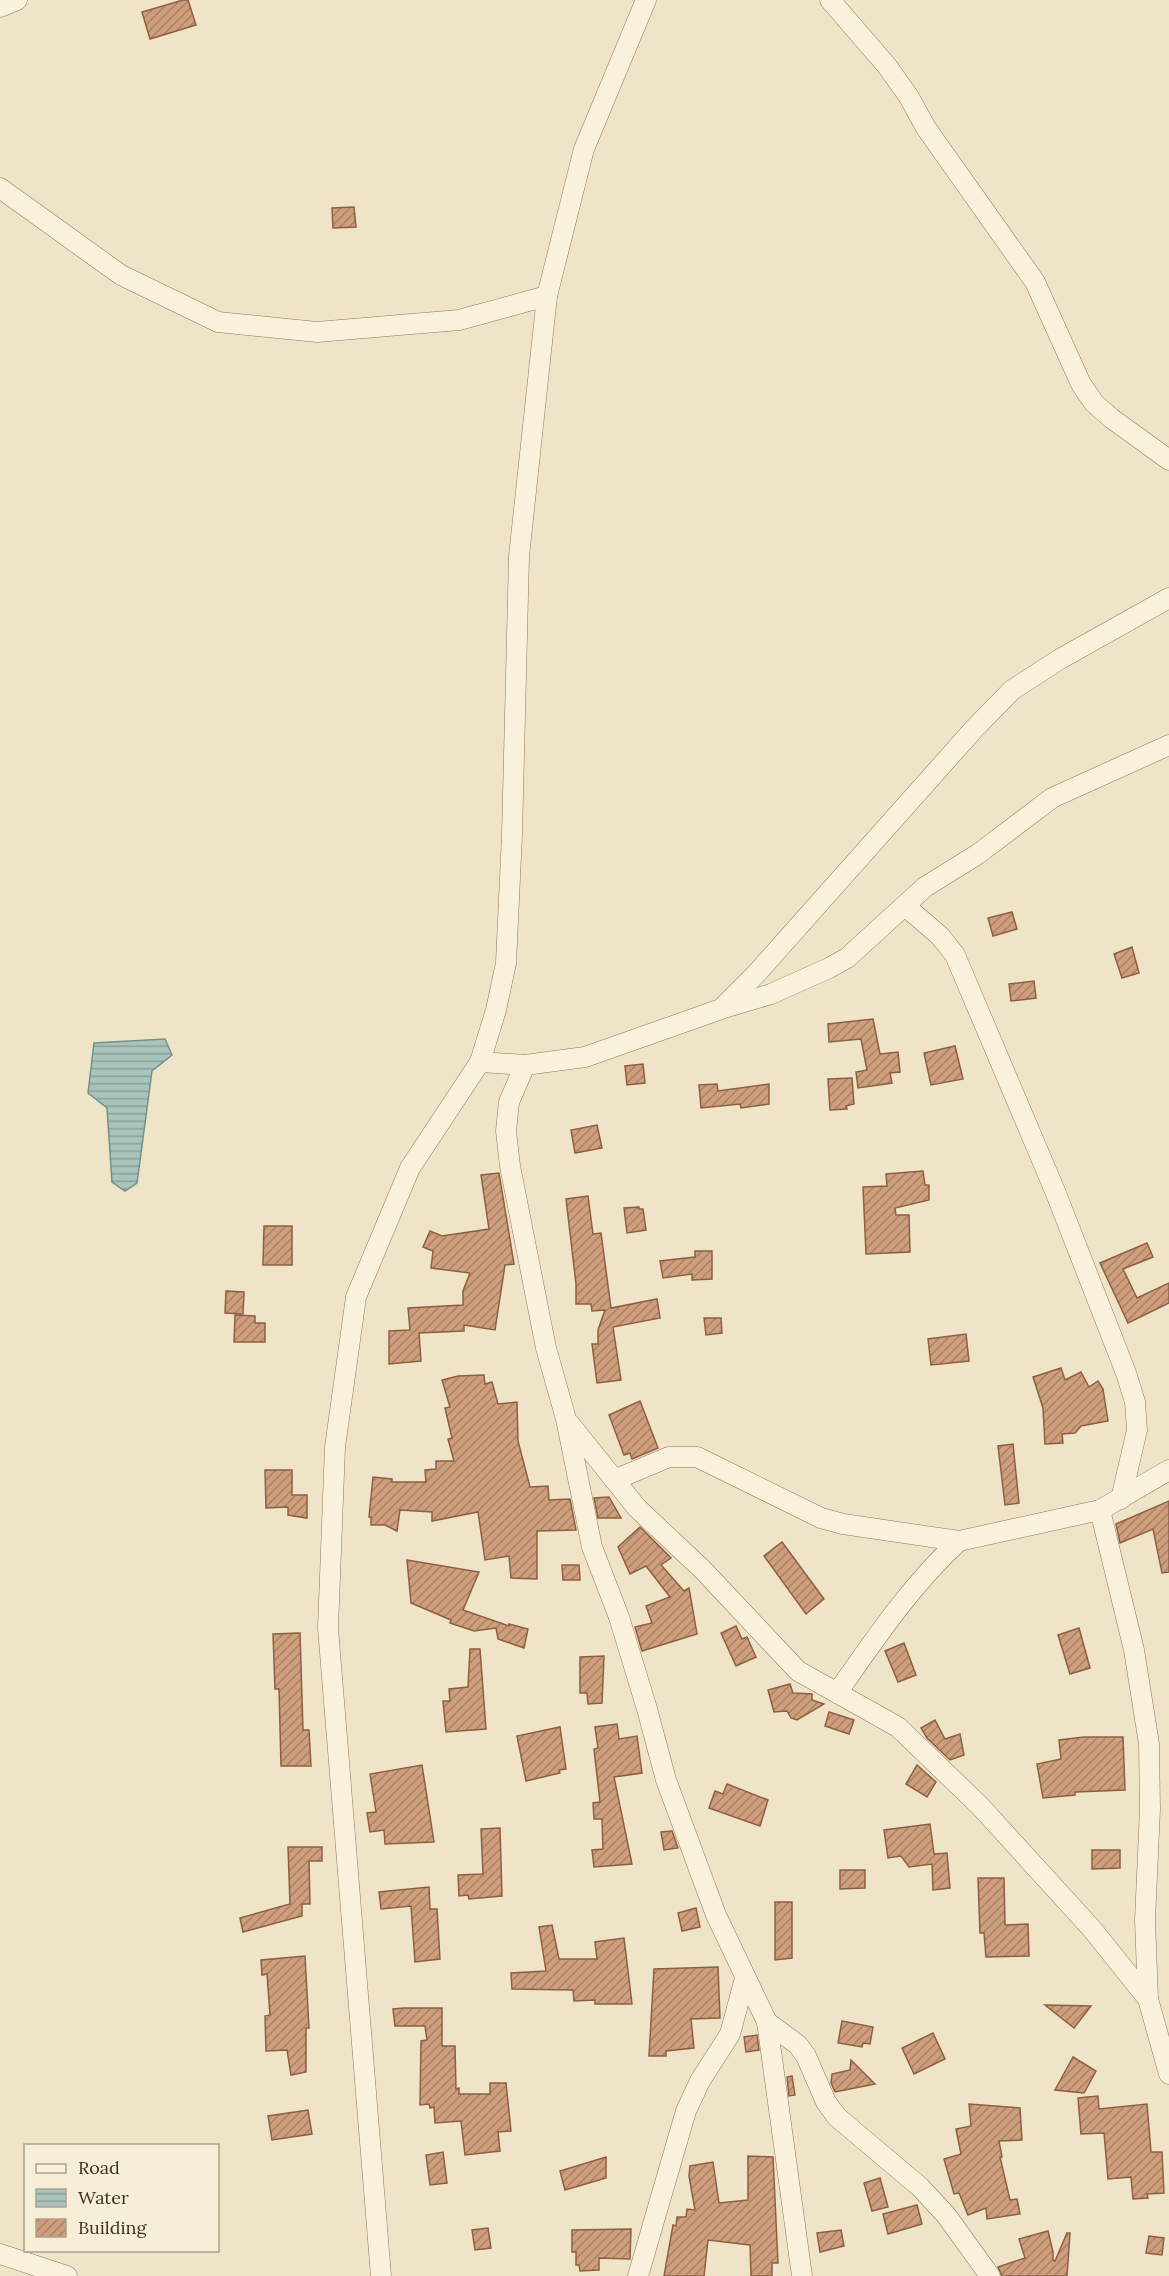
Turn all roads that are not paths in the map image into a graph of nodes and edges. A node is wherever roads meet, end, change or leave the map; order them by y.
1 (17, 0) edge
2 (646, 0) edge
3 (830, 0) edge
4 (0, 7) edge
5 (0, 188) edge
6 (547, 296) junction
7 (1169, 460) edge
8 (1169, 598) edge
9 (1169, 745) edge
10 (905, 906) junction
11 (721, 1009) junction
12 (480, 1062) junction
13 (525, 1065) junction
14 (566, 1419) junction
15 (1169, 1470) edge
16 (614, 1480) junction
17 (1121, 1498) junction
18 (1100, 1510) junction
19 (959, 1541) junction
20 (837, 1693) junction
21 (745, 1978) junction
22 (1148, 1999) junction
23 (767, 2022) junction
24 (1169, 2074) edge
25 (0, 2254) edge
26 (67, 2276) edge
27 (381, 2276) edge
28 (638, 2276) edge
29 (802, 2276) edge
30 (990, 2276) edge

1 - 4 street
2 - 6 street
3 - 7 street
5 - 6 street
6 - 12 street
8 - 11 street
9 - 10 street
10 - 11 street
10 - 17 street
11 - 13 street
12 - 13 street
12 - 27 street
13 - 14 street
14 - 16 street
14 - 21 street
15 - 17 street
16 - 19 street
16 - 20 street
17 - 18 street
18 - 19 street
18 - 22 street
19 - 20 street
20 - 22 street
21 - 23 street
21 - 28 street
22 - 24 street
23 - 29 street
23 - 30 street
25 - 26 street

